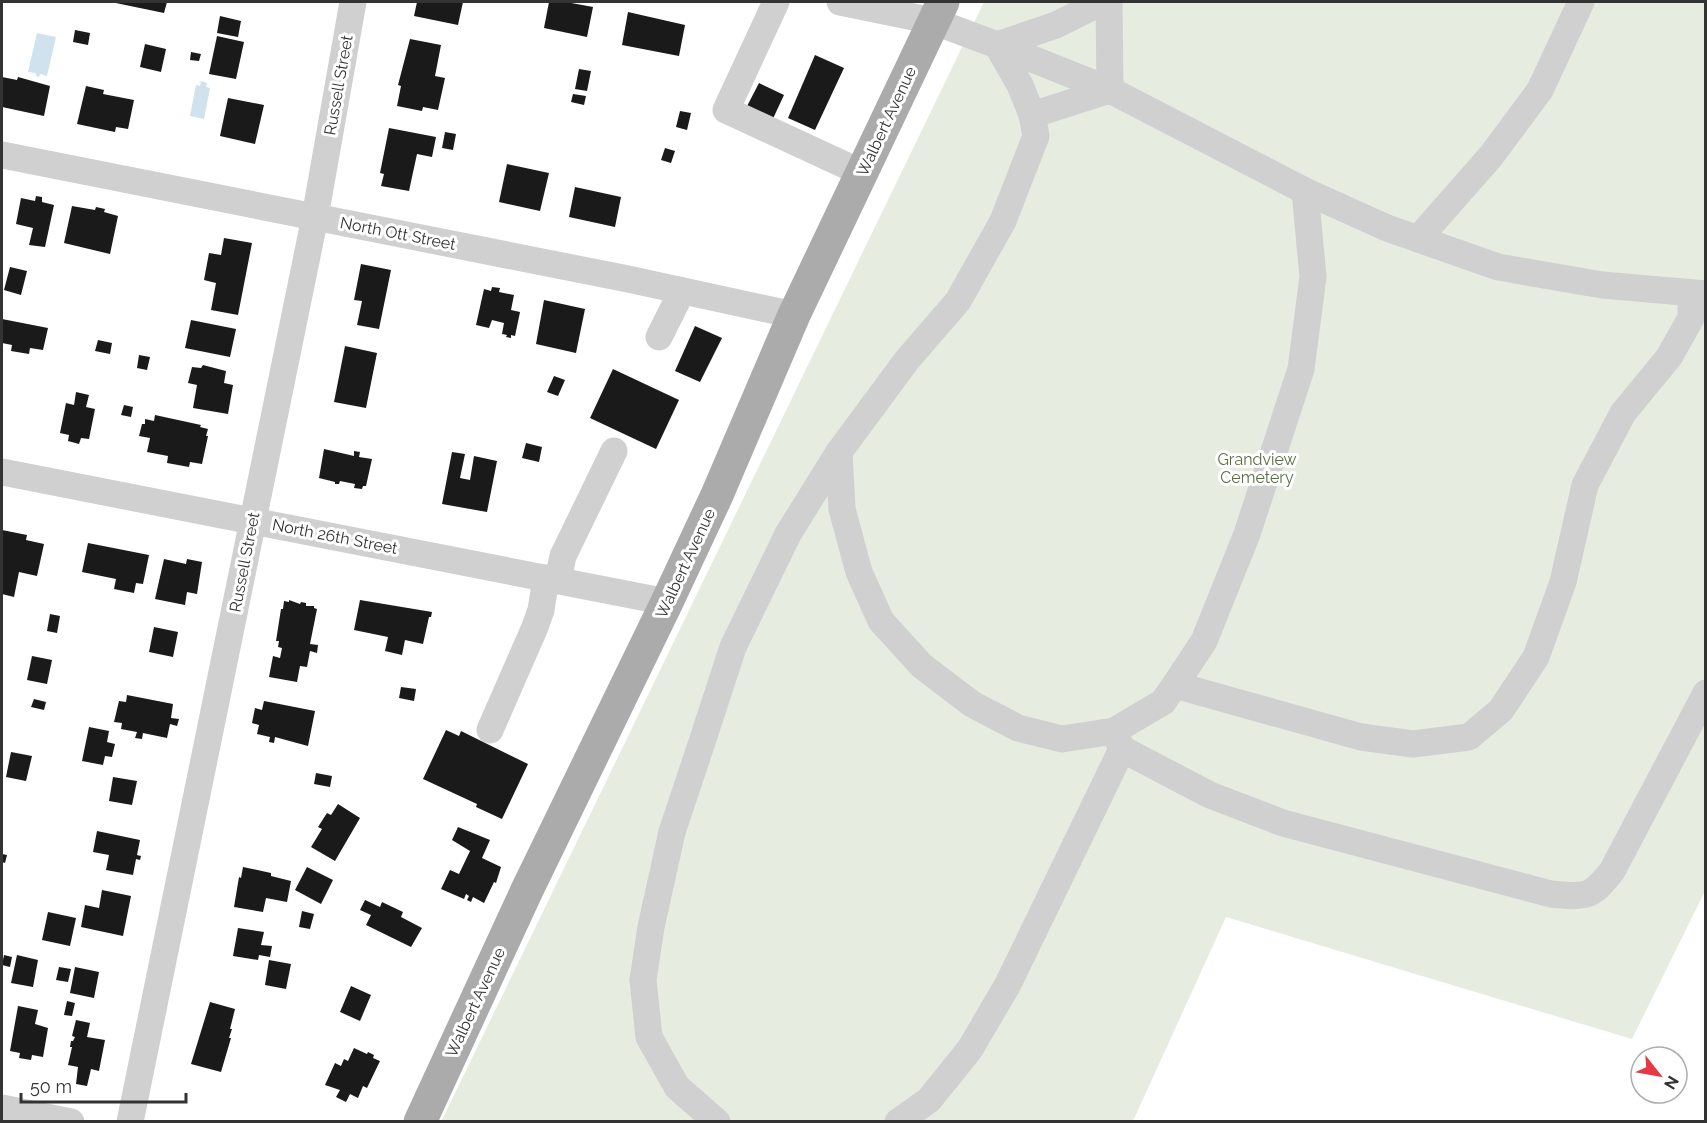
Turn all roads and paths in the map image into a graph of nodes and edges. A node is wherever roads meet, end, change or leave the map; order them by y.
1 (353, 2) edge
2 (776, 2) edge
3 (840, 2) edge
4 (1102, 2) edge
5 (1109, 2) edge
6 (1581, 2) edge
7 (938, 11) edge
8 (996, 45) junction
9 (1110, 90) junction
10 (1032, 115) junction
11 (2, 155) edge
12 (862, 173) junction
13 (1305, 191) junction
14 (315, 217) junction
15 (1418, 239) junction
16 (682, 291) junction
17 (1698, 293) edge
18 (794, 315) junction
19 (659, 337) dead end
20 (614, 451) dead end
21 (839, 452) junction
22 (2, 472) edge
23 (253, 520) junction
24 (552, 579) junction
25 (668, 602) junction
26 (1175, 685) junction
27 (1706, 693) edge
28 (490, 730) dead end
29 (1118, 740) junction
30 (2, 1108) edge
31 (71, 1122) edge
32 (130, 1122) edge
33 (420, 1122) edge
34 (717, 1122) edge
35 (898, 1122) edge

1 - 14 street, Russell Street
2 - 12 street
3 - 7 street
4 - 8 street
5 - 9 street
6 - 15 street
7 - 8 street
7 - 12 main road, Walbert Avenue
8 - 9 street
8 - 10 street
9 - 10 street
9 - 13 street
10 - 21 street
11 - 14 street, North Ott Street
12 - 18 main road, Walbert Avenue
13 - 15 street
13 - 26 street
14 - 16 street, North Ott Street
14 - 23 street, Russell Street
15 - 17 street
16 - 18 street, North Ott Street
16 - 19 street
17 - 26 street
18 - 25 main road, Walbert Avenue
20 - 24 street
21 - 29 street
21 - 34 street
22 - 23 street, North 26th Street
23 - 24 street, North 26th Street
23 - 32 street, Russell Street
24 - 25 street, North 26th Street
24 - 28 street
25 - 33 main road, Walbert Avenue
26 - 29 street
27 - 29 street
29 - 35 street
30 - 31 street

